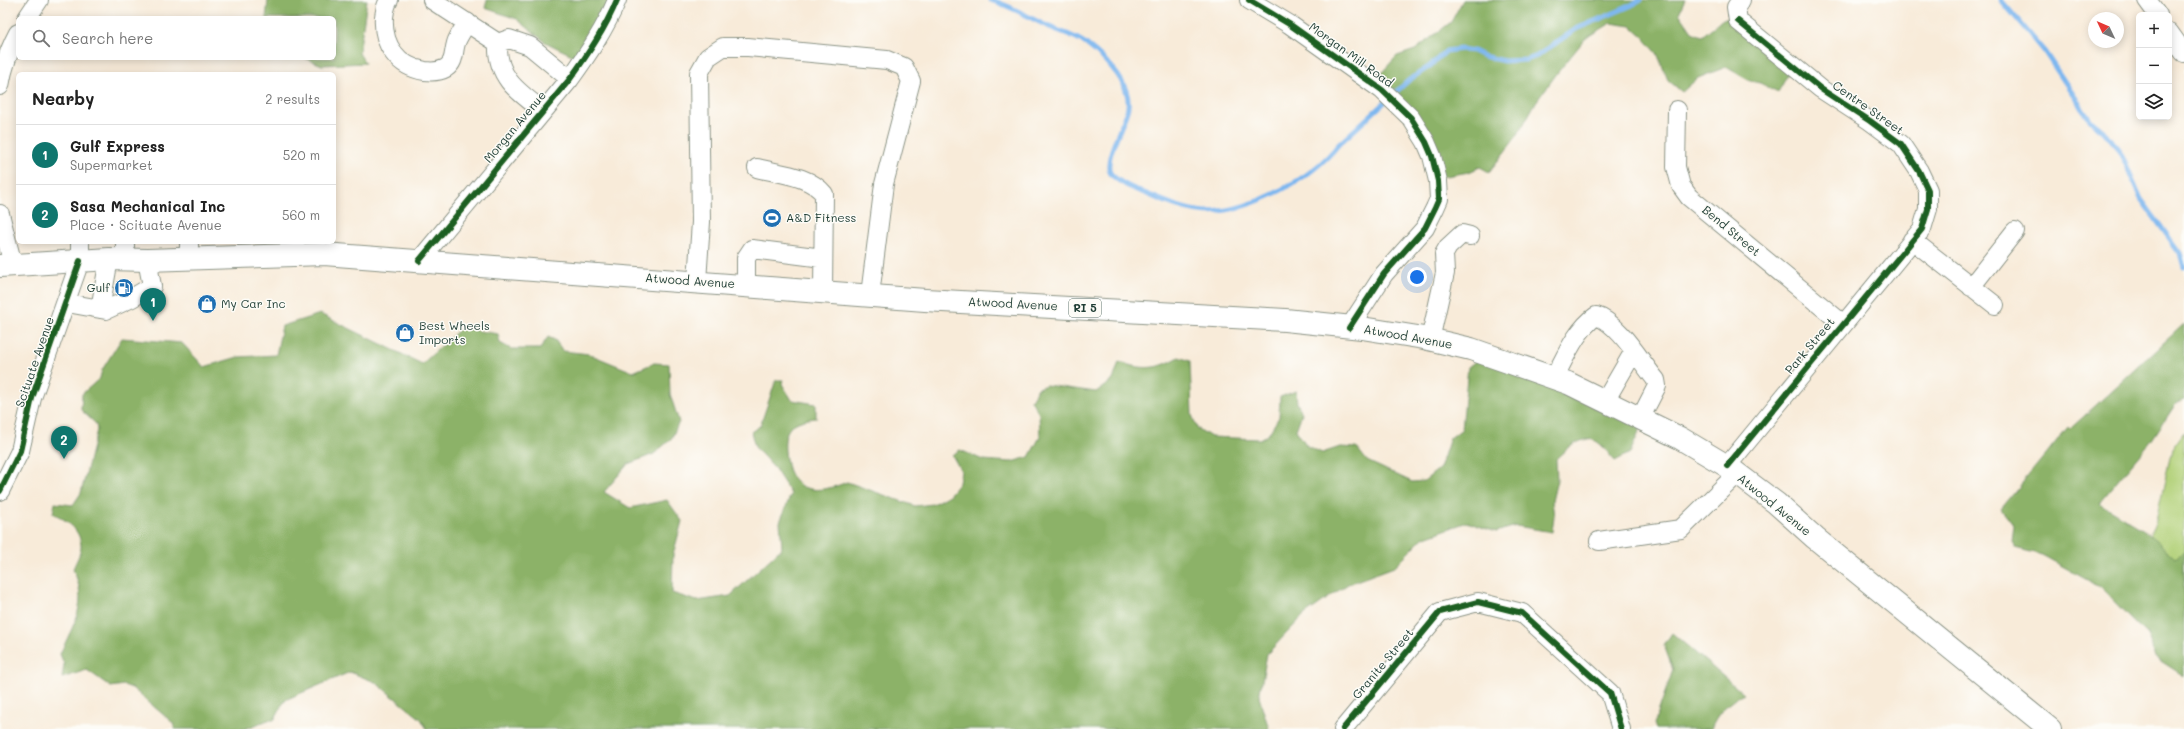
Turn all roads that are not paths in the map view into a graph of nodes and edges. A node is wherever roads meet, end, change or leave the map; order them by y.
1 (39, 0) edge
2 (389, 0) edge
3 (432, 0) edge
4 (617, 0) edge
5 (1249, 0) edge
6 (1741, 0) edge
7 (2147, 0) edge
8 (2156, 12) edge
9 (28, 16) edge
10 (467, 22) junction
11 (2172, 36) edge
12 (16, 37) edge
13 (498, 43) junction
14 (2184, 53) edge
15 (570, 78) junction
16 (0, 86) edge
17 (542, 110) junction
18 (1677, 110) dead end
19 (757, 168) dead end
20 (0, 216) edge
21 (2015, 231) dead end
22 (1470, 236) dead end
23 (1912, 240) junction
24 (189, 250) edge
25 (80, 251) edge
26 (119, 253) edge
27 (823, 258) junction
28 (147, 260) junction
29 (419, 261) junction
30 (6, 266) edge
31 (697, 281) junction
32 (746, 286) junction
33 (1971, 287) junction
34 (823, 292) junction
35 (870, 295) junction
36 (67, 303) junction
37 (1995, 306) dead end
38 (100, 309) junction
39 (1843, 324) junction
40 (1349, 328) junction
41 (1430, 340) junction
42 (1634, 351) junction
43 (1554, 378) junction
44 (1605, 401) junction
45 (1640, 418) junction
46 (1732, 470) junction
47 (0, 491) edge
48 (1598, 541) dead end
49 (1343, 729) edge
50 (1621, 729) edge
51 (2050, 729) edge

1 - 9 street
2 - 10 street
3 - 10 street
4 - 15 street, Morgan Avenue
5 - 40 street, Morgan Mill Road
6 - 23 street, Centre Street
7 - 8 street
10 - 13 street
11 - 14 street
12 - 16 street
13 - 15 street
13 - 17 street
15 - 17 street, Morgan Avenue
17 - 29 street, Morgan Avenue
18 - 39 street, Bend Street
19 - 27 street
20 - 30 street
21 - 33 street
22 - 41 street
23 - 33 street
23 - 39 street, Park Street
24 - 28 main road, Atwood Avenue / RI 5
24 - 29 main road, Atwood Avenue / RI 5
25 - 26 main road, Atwood Avenue / RI 5
25 - 30 main road, Atwood Avenue / RI 5
25 - 36 street, Scituate Avenue
26 - 28 main road, Atwood Avenue / RI 5
26 - 38 street
27 - 32 street
27 - 34 street
28 - 38 street
29 - 31 main road, Atwood Avenue / RI 5
31 - 32 main road, Atwood Avenue / RI 5
31 - 35 street
32 - 34 main road, Atwood Avenue / RI 5
33 - 37 street
34 - 35 main road, Atwood Avenue / RI 5
35 - 40 main road, Atwood Avenue / RI 5
36 - 38 street
36 - 47 street, Scituate Avenue
39 - 46 street, Park Street
40 - 41 main road, Atwood Avenue / RI 5
41 - 43 main road, Atwood Avenue / RI 5
42 - 43 street
42 - 44 street
42 - 45 street
43 - 44 main road, Atwood Avenue / RI 5
44 - 45 main road, Atwood Avenue / RI 5
45 - 46 main road, Atwood Avenue / RI 5
46 - 48 street, Park Street
46 - 51 main road, Atwood Avenue / RI 5
49 - 50 street, Granite Street

